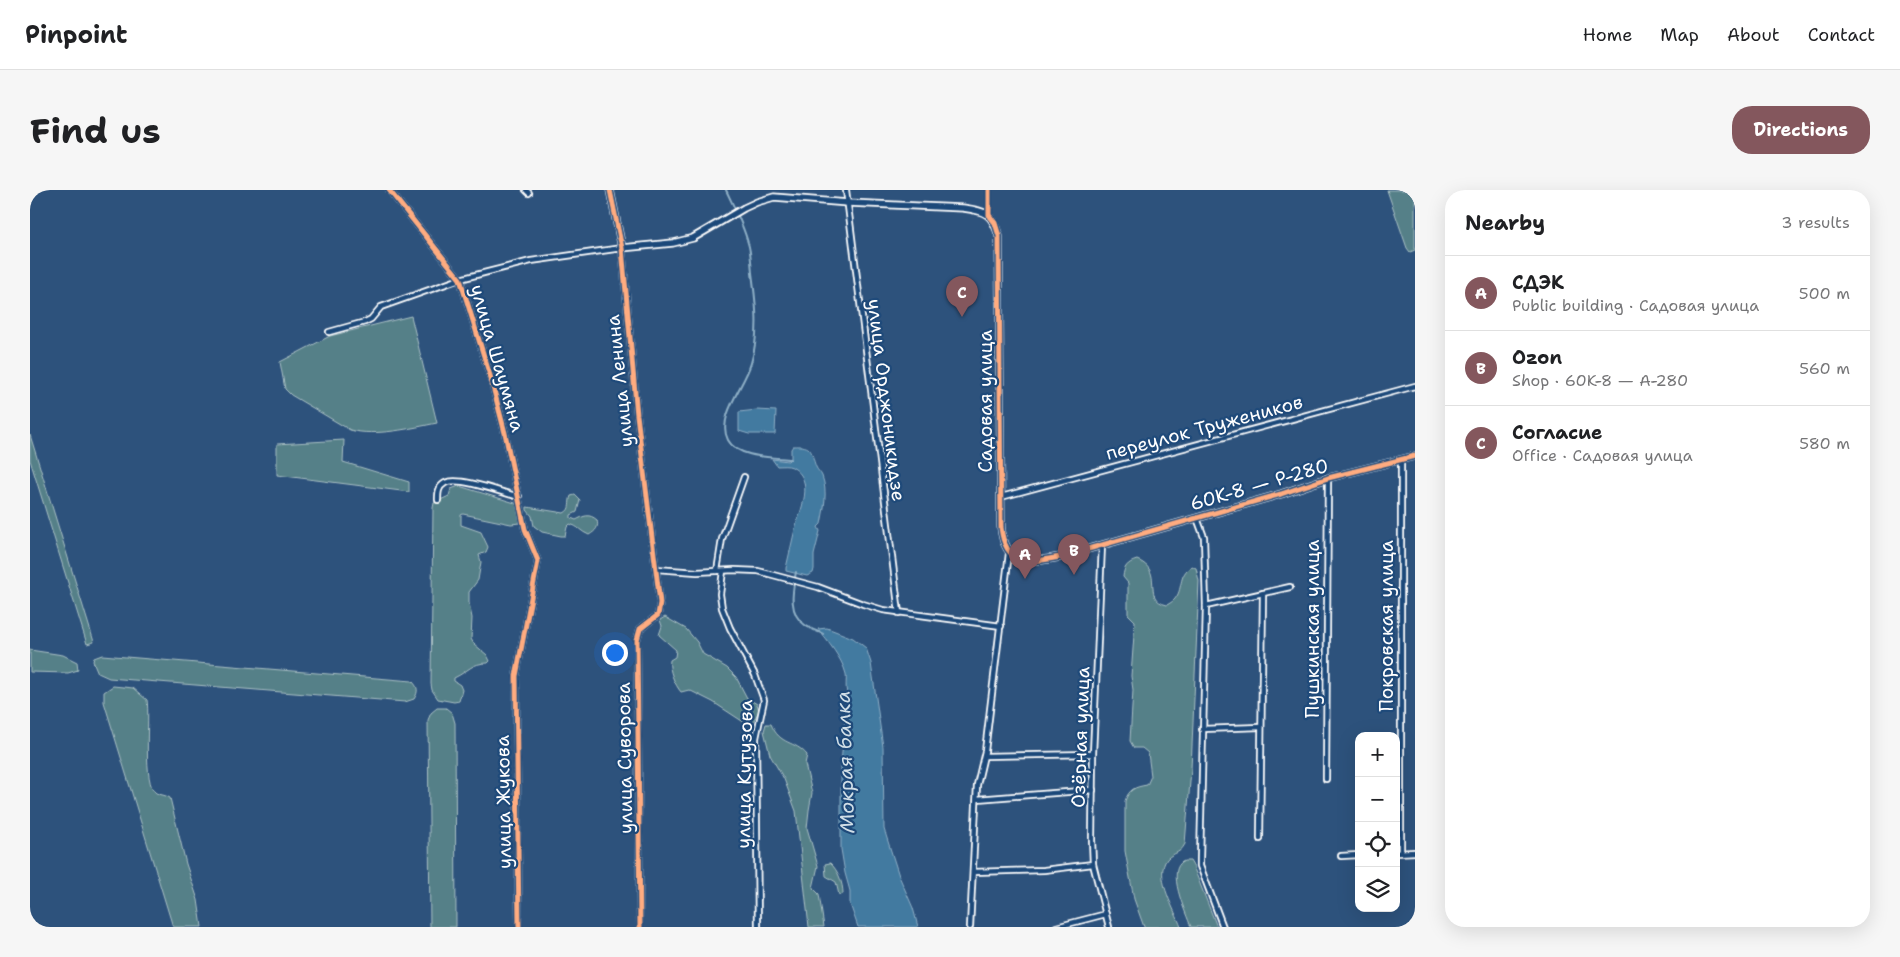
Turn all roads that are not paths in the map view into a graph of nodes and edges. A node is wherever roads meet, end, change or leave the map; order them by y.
1 (389, 190) edge
2 (610, 190) edge
3 (846, 190) edge
4 (989, 190) edge
5 (848, 203) junction
6 (989, 215) junction
7 (622, 248) junction
8 (460, 279) junction
9 (329, 332) dead end
10 (1415, 386) edge
11 (1415, 456) edge
12 (1401, 460) junction
13 (744, 477) dead end
14 (1328, 478) junction
15 (519, 497) junction
16 (1001, 497) junction
17 (438, 500) dead end
18 (1197, 518) junction
19 (1102, 545) junction
20 (1009, 553) junction
21 (656, 569) junction
22 (716, 571) junction
23 (723, 571) junction
24 (1290, 587) dead end
25 (1263, 593) junction
26 (1206, 606) junction
27 (899, 613) junction
28 (1001, 626) junction
29 (516, 676) joint
30 (1261, 727) junction
31 (1202, 729) junction
32 (1093, 754) junction
33 (984, 756) junction
34 (1326, 779) dead end
35 (1092, 790) junction
36 (977, 799) junction
37 (1399, 822) edge
38 (1260, 839) dead end
39 (1400, 852) edge
40 (1415, 852) edge
41 (1355, 855) edge
42 (1341, 856) dead end
43 (1094, 864) junction
44 (973, 872) junction
45 (1106, 914) junction
46 (519, 927) edge
47 (640, 927) edge
48 (758, 927) edge
49 (970, 927) edge
50 (1056, 927) edge
51 (1109, 927) edge
52 (1223, 927) edge

1 - 8 street, улица Шаумяна
2 - 7 street, улица Ленина
3 - 5 street, улица Орджоникидзе
4 - 6 street, Садовая улица
5 - 6 street
5 - 7 street
5 - 27 street, улица Орджоникидзе
6 - 16 street, Садовая улица
7 - 8 street
7 - 21 street, улица Ленина
8 - 9 street
8 - 15 street, улица Шаумяна
10 - 16 street, переулок Тружеников
11 - 12 street, 60К-8 — Р-280
12 - 14 street, 60К-8 — Р-280
12 - 37 street, Покровская улица
13 - 22 street
14 - 18 street, 60К-8 — Р-280
14 - 34 street, Пушкинская улица
15 - 17 street
15 - 29 street, улица Шаумяна
16 - 20 street, Садовая улица
18 - 19 street, 60К-8 — Р-280
18 - 26 street
19 - 20 street, 60К-8 — Р-280
19 - 32 street, Озёрная улица
20 - 28 street, Садовая улица
21 - 22 street
21 - 47 street, улица Суворова
22 - 23 street
23 - 27 street
23 - 48 street, улица Кутузова
24 - 25 street
25 - 26 street
25 - 30 street
26 - 31 street
27 - 28 street
28 - 33 street, Садовая улица
29 - 46 street, улица Жукова
30 - 31 street
30 - 38 street
31 - 52 street
32 - 33 street
32 - 35 street, Озёрная улица
33 - 36 street, Садовая улица
35 - 36 street
35 - 43 street, Озёрная улица
36 - 44 street, Садовая улица
39 - 40 street
41 - 42 street
43 - 44 street
43 - 45 street, Озёрная улица
44 - 49 street, Садовая улица
45 - 50 street
45 - 51 street, Озёрная улица

